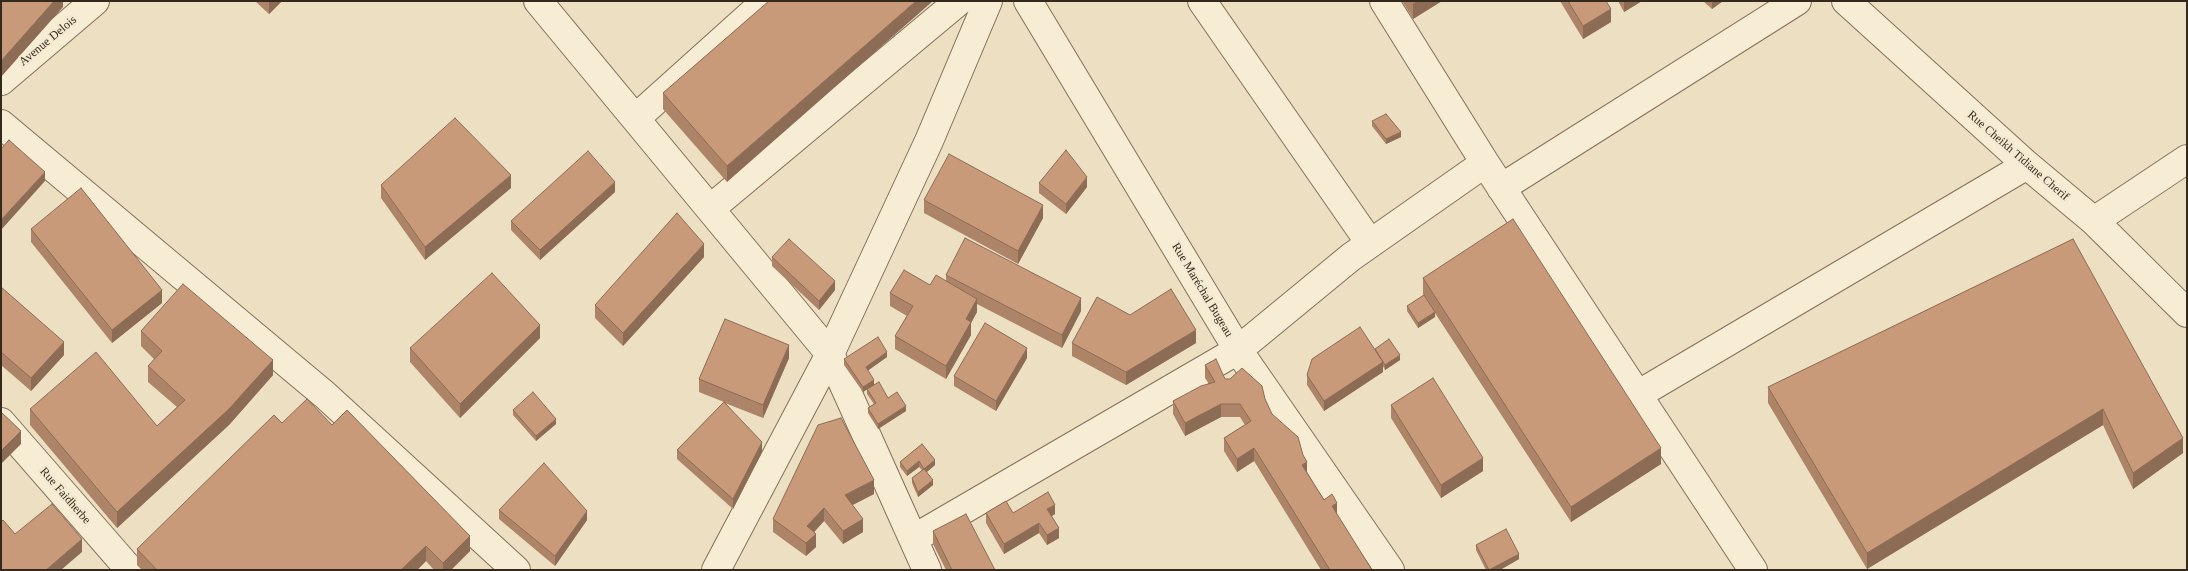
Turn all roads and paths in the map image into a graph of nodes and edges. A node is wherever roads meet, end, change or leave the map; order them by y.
1 (95, 1) edge
2 (538, 1) edge
3 (766, 1) edge
4 (958, 1) edge
5 (988, 1) edge
6 (1028, 1) edge
7 (1202, 1) edge
8 (1384, 1) edge
9 (1797, 1) edge
10 (1846, 1) edge
11 (1, 81) edge
12 (636, 118) junction
13 (1, 124) edge
14 (2187, 159) edge
15 (1485, 163) junction
16 (2027, 165) junction
17 (1501, 188) junction
18 (710, 209) junction
19 (2094, 221) junction
20 (1370, 243) junction
21 (2187, 313) edge
22 (1238, 350) junction
23 (830, 354) junction
24 (1639, 394) junction
25 (1, 422) edge
26 (913, 539) junction
27 (118, 566) edge
28 (516, 570) edge
29 (716, 570) edge
30 (927, 570) edge
31 (1390, 570) edge
32 (1753, 570) edge

1 - 11 street, Avenue Delois
2 - 12 street
3 - 12 street
4 - 18 street
5 - 23 street
6 - 22 street, Rue Maréchal Bugeau
7 - 20 street
8 - 15 street
9 - 17 street
10 - 16 street, Rue Cheikh Tidiane Cherif
12 - 18 street
13 - 28 street
14 - 19 street
15 - 17 street
15 - 20 street
16 - 19 street, Rue Cheikh Tidiane Cherif
16 - 24 street
17 - 24 street
18 - 23 street
19 - 21 street, Rue Cheikh Tidiane Cherif
20 - 22 street
22 - 26 street
22 - 31 street, Rue Maréchal Bugeau
23 - 26 street
23 - 29 street
24 - 32 street
25 - 27 street, Rue Faidherbe
26 - 30 street

